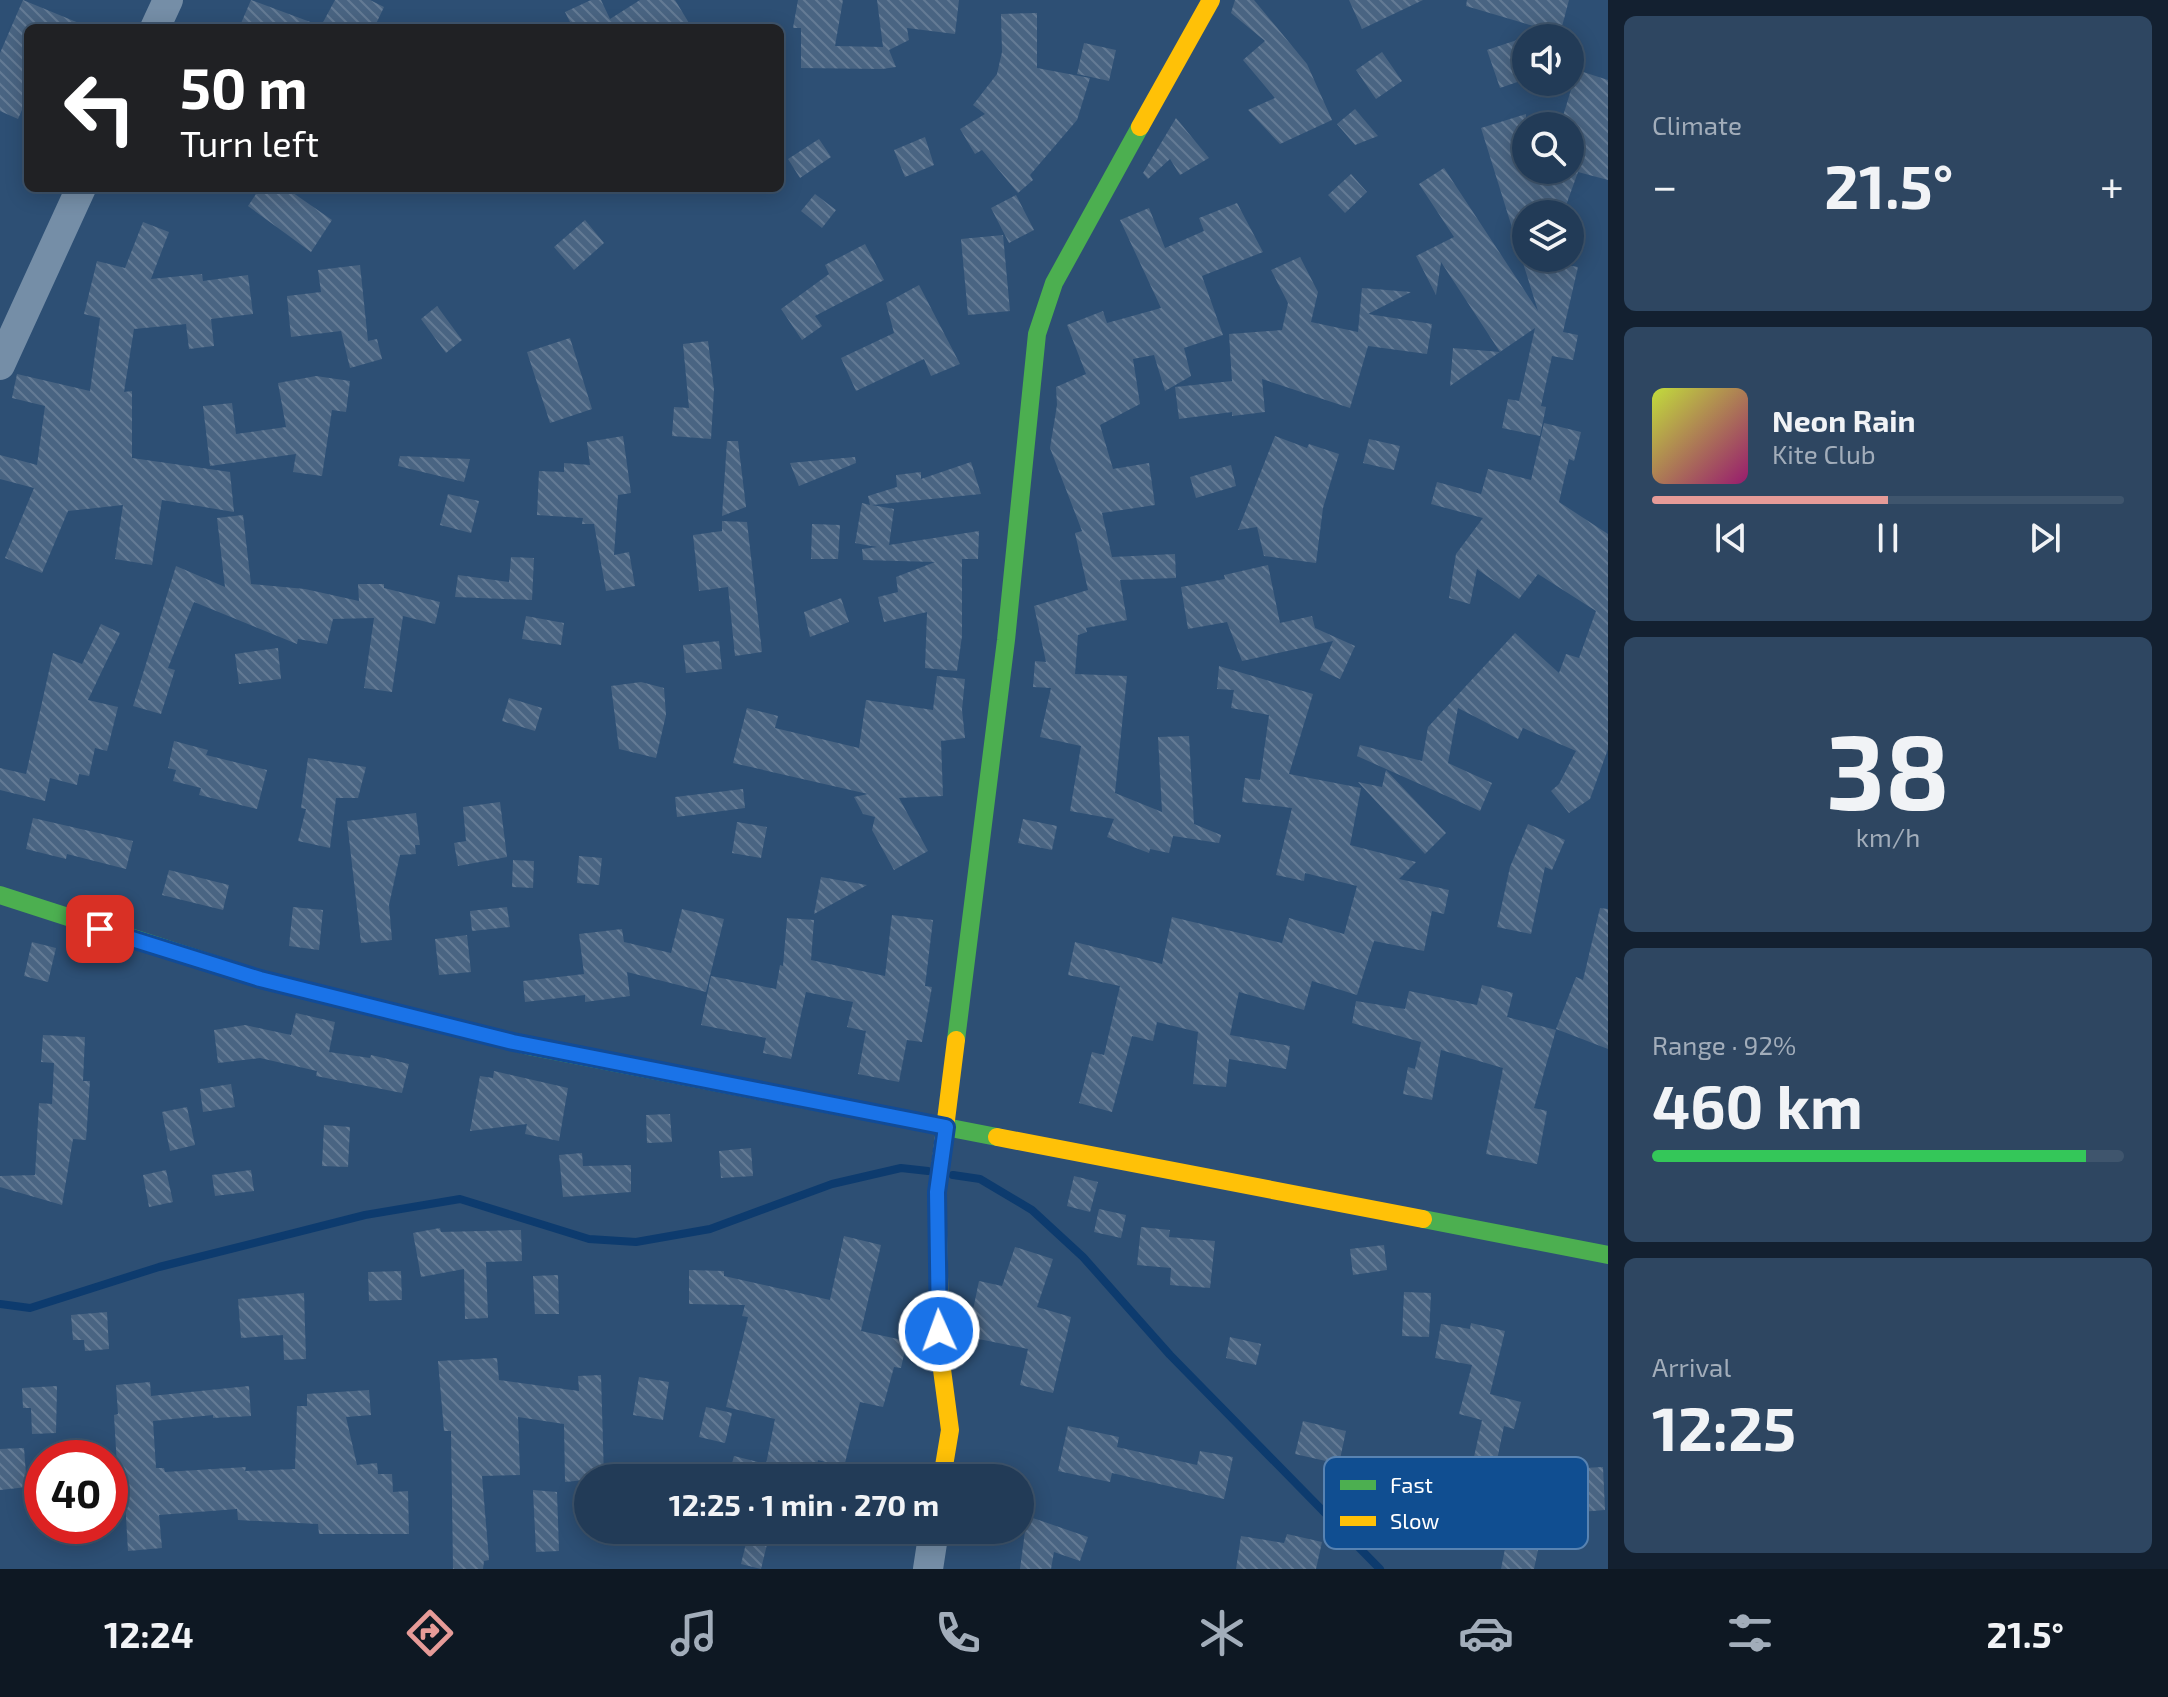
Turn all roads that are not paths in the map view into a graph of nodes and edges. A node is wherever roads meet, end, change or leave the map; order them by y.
1 (168, 0) edge
2 (1211, 0) edge
3 (157, 24) edge
4 (79, 192) edge
5 (0, 365) edge
6 (0, 895) edge
7 (946, 1127) junction
8 (1608, 1255) edge
9 (944, 1464) edge
10 (932, 1544) edge
11 (928, 1569) edge

1 - 3 street
2 - 7 street
4 - 5 street
6 - 7 street
7 - 8 street
7 - 9 street
10 - 11 street

